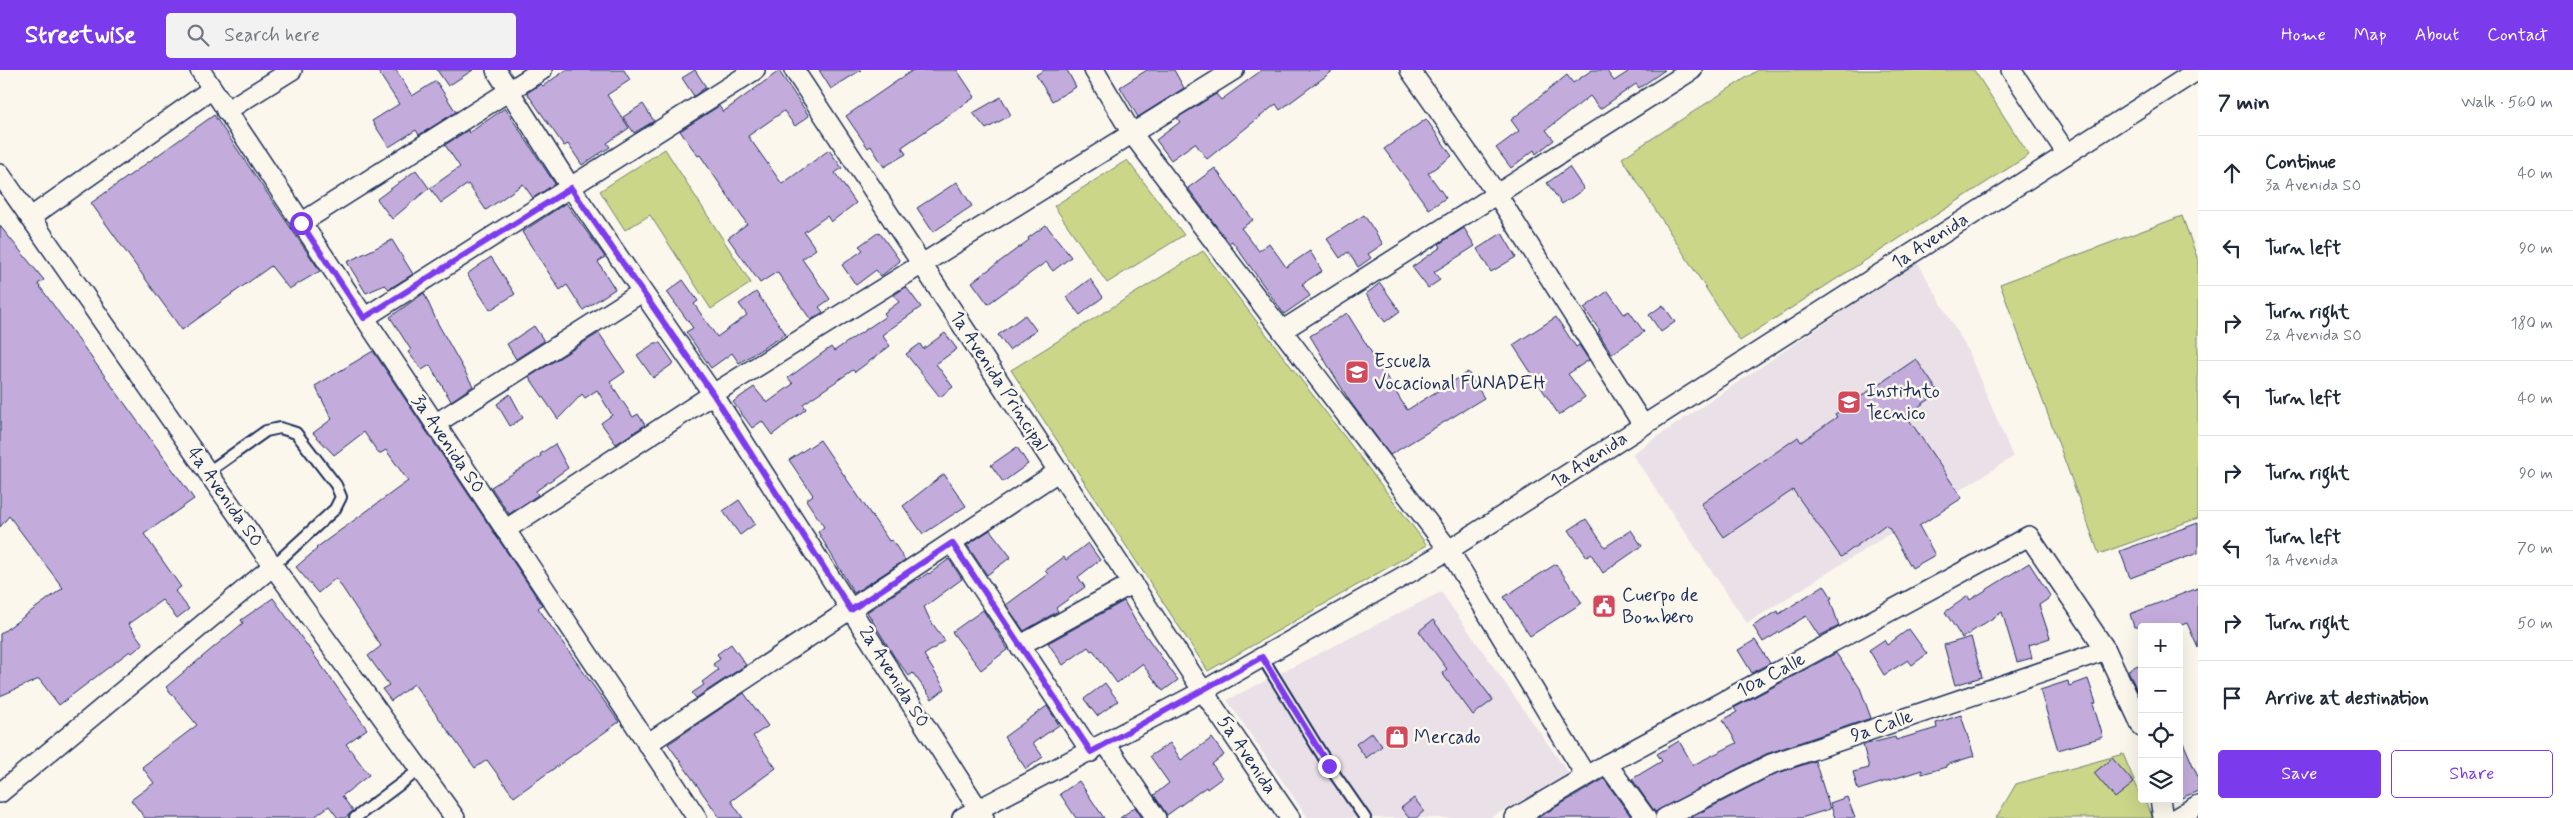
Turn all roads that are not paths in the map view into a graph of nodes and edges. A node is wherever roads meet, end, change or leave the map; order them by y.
1 (200, 70) edge
2 (292, 70) edge
3 (496, 70) edge
4 (542, 70) edge
5 (755, 70) edge
6 (794, 70) edge
7 (1094, 70) edge
8 (1234, 70) edge
9 (1410, 70) edge
10 (1692, 70) edge
11 (2011, 70) edge
12 (2198, 70) edge
13 (212, 89) junction
14 (508, 89) junction
15 (226, 111) junction
16 (1133, 134) junction
17 (2067, 154) junction
18 (0, 174) edge
19 (571, 188) junction
20 (1496, 193) junction
21 (31, 217) junction
22 (301, 223) junction
23 (922, 264) junction
24 (642, 292) junction
25 (364, 318) junction
26 (1283, 330) junction
27 (713, 394) junction
28 (435, 424) junction
29 (1643, 425) junction
30 (1059, 471) junction
31 (208, 472) junction
32 (505, 530) junction
33 (952, 543) junction
34 (1449, 550) junction
35 (273, 566) junction
36 (1133, 583) junction
37 (851, 610) junction
38 (1019, 646) junction
39 (2106, 650) junction
40 (1262, 657) junction
41 (1203, 692) junction
42 (2138, 718) edge
43 (647, 744) junction
44 (1099, 748) junction
45 (1606, 764) junction
46 (419, 770) junction
47 (1586, 776) junction
48 (0, 792) edge
49 (2161, 803) edge
50 (2198, 805) edge
51 (974, 815) edge
52 (355, 818) edge
53 (455, 818) edge
54 (697, 818) edge
55 (1156, 818) edge
56 (1290, 818) edge
57 (1365, 818) edge
58 (1515, 818) edge
59 (1646, 818) edge
60 (1665, 818) edge
61 (2163, 818) edge
62 (2176, 818) edge

1 - 13 street, 3a Avenida SO
2 - 15 street
3 - 14 street, 2a Avenida SO
4 - 14 street
5 - 19 street
6 - 23 street, 1a Avenida Principal
7 - 16 street
8 - 16 street
9 - 20 street
10 - 20 street
11 - 17 street
12 - 17 street, 1a Avenida
13 - 15 street, 3a Avenida SO
13 - 21 street
14 - 19 street, 2a Avenida SO
14 - 22 street
15 - 22 street, 3a Avenida SO
16 - 23 street
16 - 26 street
17 - 29 street, 1a Avenida
18 - 21 street, 4a Avenida SO
19 - 24 street, 2a Avenida SO
19 - 25 street
20 - 26 street
20 - 29 street
21 - 31 street, 4a Avenida SO
22 - 25 street, 3a Avenida SO
23 - 27 street
23 - 30 street, 1a Avenida Principal
24 - 27 street, 2a Avenida SO
24 - 28 street
25 - 28 street, 3a Avenida SO
26 - 34 street
27 - 32 street
27 - 37 street, 2a Avenida SO
28 - 32 street, 3a Avenida SO
29 - 34 street, 1a Avenida
30 - 33 street
30 - 36 street, 1a Avenida Principal
31 - 35 street, 4a Avenida SO
31 - 35 lane
32 - 43 street, 3a Avenida SO
33 - 37 street
33 - 38 street
34 - 40 street, 1a Avenida
34 - 47 street
35 - 46 street, 4a Avenida SO
35 - 48 street
36 - 38 street
36 - 41 street, 1a Avenida Principal
37 - 43 street
37 - 51 street, 2a Avenida SO
38 - 44 street
39 - 42 street
39 - 45 street, 10a Calle
39 - 60 street, 9a Calle
40 - 41 street, 1a Avenida
40 - 57 lane
41 - 44 street, 1a Avenida
41 - 56 street, 5a Avenida
43 - 54 street, 3a Avenida SO
44 - 51 street, 1a Avenida
44 - 55 street
45 - 47 street, 10a Calle
45 - 59 street
46 - 52 lane
46 - 53 street, 4a Avenida SO
47 - 58 street, 10a Calle
49 - 61 street
50 - 62 street

